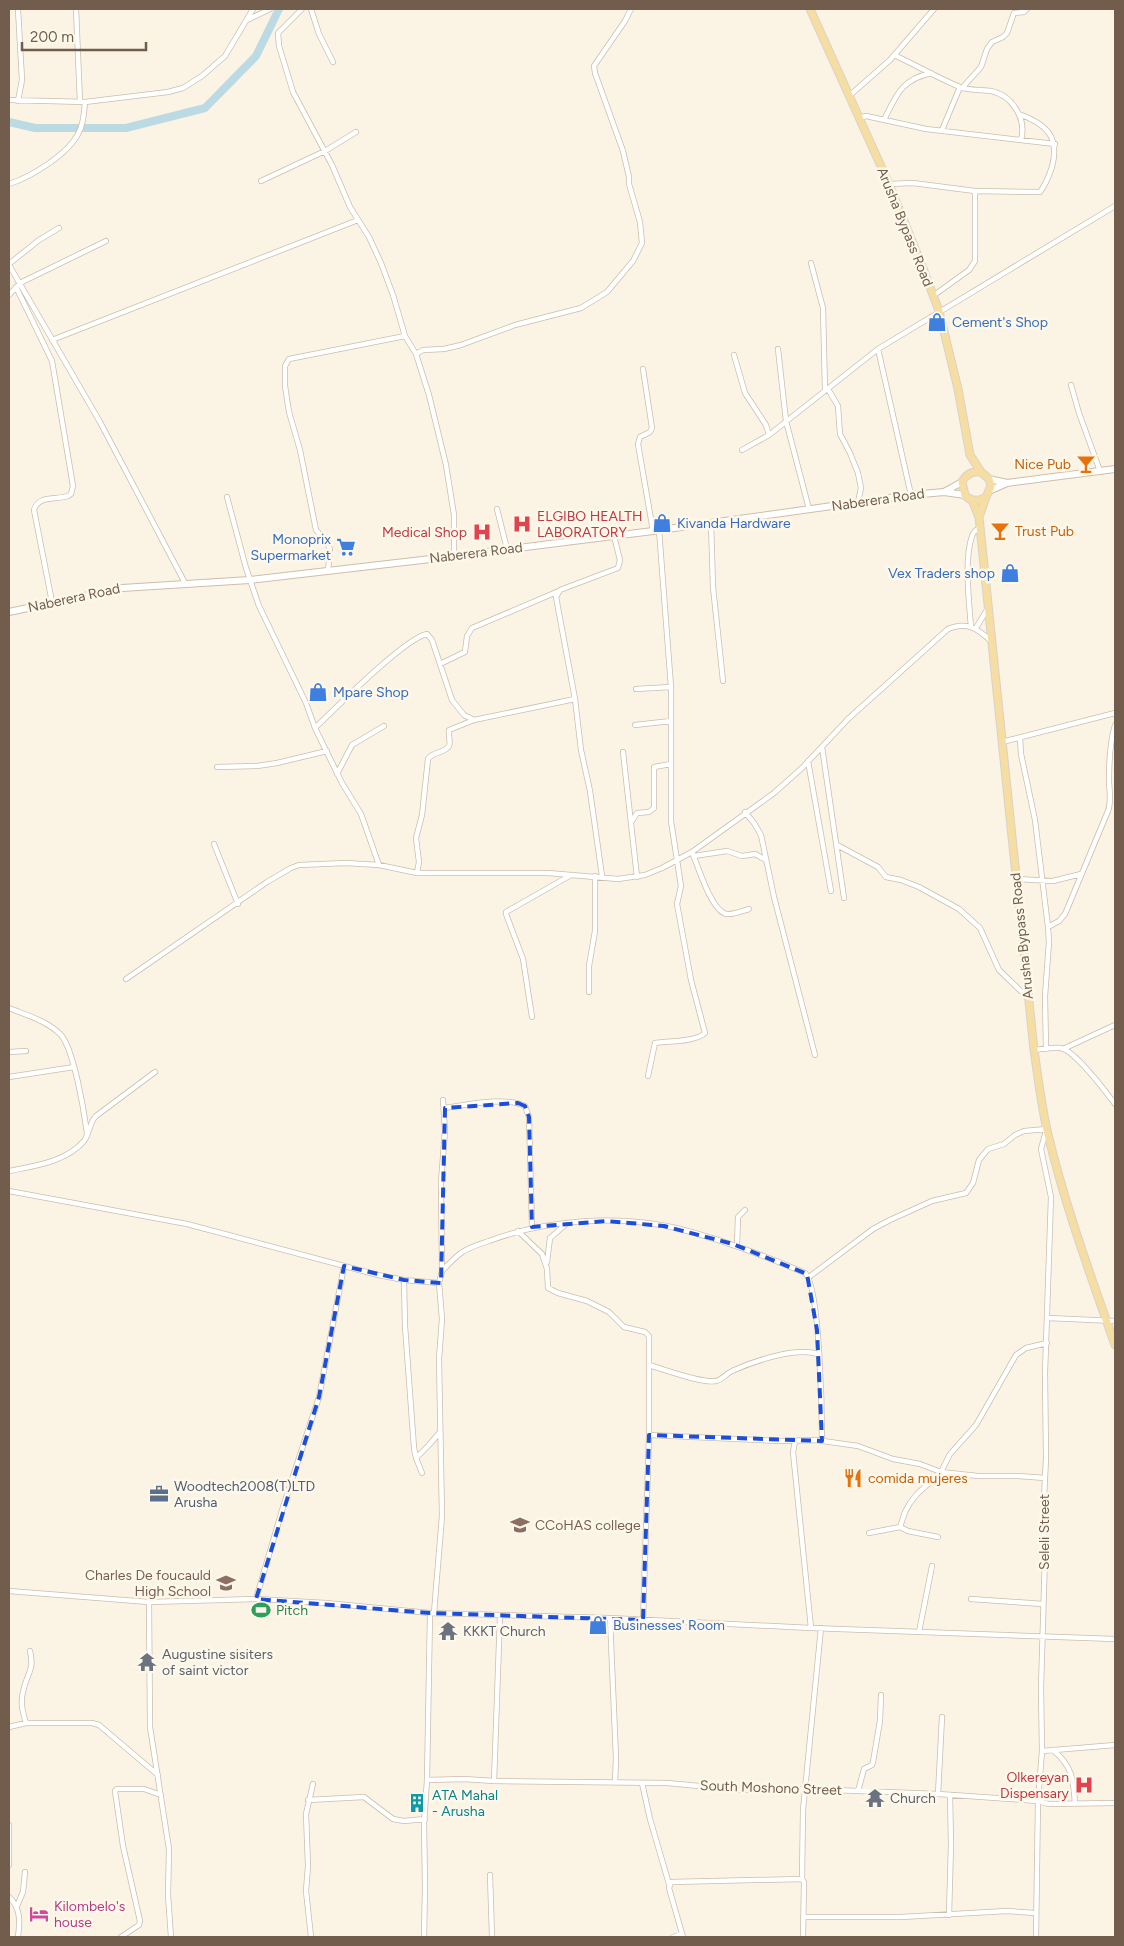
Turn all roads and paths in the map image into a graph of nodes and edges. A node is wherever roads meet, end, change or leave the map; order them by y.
1 (18, 9) edge
2 (76, 9) edge
3 (253, 9) edge
4 (270, 9) edge
5 (302, 9) edge
6 (311, 9) edge
7 (631, 9) edge
8 (810, 9) edge
9 (934, 9) edge
10 (1026, 9) edge
11 (246, 20) junction
12 (894, 55) junction
13 (333, 62) dead end
14 (932, 73) junction
15 (961, 87) junction
16 (849, 96) junction
17 (9, 100) edge
18 (18, 101) junction
19 (82, 102) junction
20 (1019, 114) junction
21 (859, 118) junction
22 (884, 120) junction
23 (942, 130) junction
24 (356, 132) dead end
25 (1021, 140) junction
26 (1055, 144) junction
27 (325, 151) junction
28 (261, 181) dead end
29 (9, 184) edge
30 (889, 184) junction
31 (975, 191) junction
32 (1115, 206) edge
33 (358, 220) junction
34 (59, 228) dead end
35 (106, 241) dead end
36 (811, 263) dead end
37 (9, 265) edge
38 (18, 285) junction
39 (9, 294) edge
40 (933, 296) junction
41 (939, 311) junction
42 (405, 336) junction
43 (52, 340) junction
44 (778, 349) dead end
45 (878, 349) junction
46 (416, 354) junction
47 (734, 355) dead end
48 (643, 370) dead end
49 (1071, 385) dead end
50 (826, 390) junction
51 (786, 421) junction
52 (769, 435) junction
53 (742, 450) dead end
54 (970, 455) junction
55 (1115, 469) edge
56 (1100, 471) junction
57 (981, 472) junction
58 (967, 475) junction
59 (989, 479) junction
60 (962, 482) junction
61 (1007, 483) junction
62 (991, 490) junction
63 (944, 492) junction
64 (911, 495) junction
65 (965, 495) junction
66 (227, 497) dead end
67 (986, 497) junction
68 (972, 500) junction
69 (858, 502) junction
70 (497, 509) dead end
71 (809, 509) junction
72 (979, 517) junction
73 (711, 523) junction
74 (979, 528) junction
75 (656, 531) junction
76 (614, 536) junction
77 (507, 549) junction
78 (454, 556) junction
79 (328, 571) junction
80 (250, 580) junction
81 (185, 583) junction
82 (559, 591) junction
83 (52, 602) junction
84 (988, 608) junction
85 (9, 612) edge
86 (973, 627) junction
87 (991, 641) junction
88 (440, 664) junction
89 (723, 681) dead end
90 (671, 687) junction
91 (636, 689) dead end
92 (575, 699) junction
93 (1115, 713) edge
94 (474, 720) junction
95 (671, 721) junction
96 (635, 725) dead end
97 (1115, 725) edge
98 (384, 726) dead end
99 (315, 728) junction
100 (1020, 738) junction
101 (1002, 742) junction
102 (822, 747) junction
103 (327, 751) junction
104 (623, 752) dead end
105 (808, 761) junction
106 (671, 764) junction
107 (217, 767) dead end
108 (338, 774) junction
109 (1115, 810) edge
110 (1108, 811) junction
111 (745, 812) junction
112 (631, 822) junction
113 (214, 844) dead end
114 (837, 845) junction
115 (693, 854) junction
116 (766, 860) junction
117 (677, 861) junction
118 (380, 865) junction
119 (417, 873) junction
120 (572, 874) junction
121 (1081, 874) junction
122 (595, 876) junction
123 (602, 876) junction
124 (637, 877) junction
125 (1017, 879) junction
126 (1043, 880) junction
127 (831, 891) dead end
128 (844, 898) dead end
129 (238, 904) junction
130 (749, 909) dead end
131 (1048, 927) junction
132 (126, 979) dead end
133 (589, 992) dead end
134 (1029, 999) junction
135 (9, 1008) edge
136 (532, 1017) dead end
137 (1115, 1025) edge
138 (1046, 1049) junction
139 (1064, 1049) junction
140 (1034, 1050) junction
141 (26, 1051) dead end
142 (9, 1052) edge
143 (815, 1055) dead end
144 (74, 1067) junction
145 (155, 1072) dead end
146 (648, 1076) dead end
147 (9, 1077) edge
148 (443, 1100) dead end
149 (1115, 1104) edge
150 (445, 1108) junction
151 (1047, 1129) junction
152 (87, 1135) junction
153 (9, 1171) edge
154 (9, 1191) edge
155 (745, 1210) dead end
156 (567, 1224) junction
157 (532, 1228) junction
158 (518, 1231) junction
159 (737, 1246) junction
160 (344, 1266) junction
161 (547, 1268) junction
162 (442, 1271) junction
163 (809, 1277) junction
164 (404, 1280) junction
165 (439, 1284) junction
166 (1048, 1318) junction
167 (1107, 1321) junction
168 (1115, 1321) edge
169 (1047, 1343) junction
170 (1115, 1344) edge
171 (818, 1354) junction
172 (649, 1364) junction
173 (440, 1432) junction
174 (649, 1435) junction
175 (795, 1441) junction
176 (822, 1442) junction
177 (416, 1458) junction
178 (941, 1472) junction
179 (422, 1473) dead end
180 (1045, 1478) junction
181 (900, 1527) junction
182 (869, 1534) dead end
183 (938, 1537) dead end
184 (932, 1566) dead end
185 (9, 1591) edge
186 (256, 1599) junction
187 (972, 1599) dead end
188 (149, 1602) junction
189 (1043, 1604) junction
190 (432, 1613) junction
191 (500, 1615) junction
192 (610, 1618) junction
193 (643, 1620) junction
194 (811, 1628) junction
195 (821, 1628) junction
196 (919, 1632) junction
197 (1042, 1636) junction
198 (1115, 1639) edge
199 (30, 1650) dead end
200 (881, 1695) dead end
201 (942, 1717) dead end
202 (26, 1724) junction
203 (9, 1726) edge
204 (1115, 1745) edge
205 (1042, 1750) junction
206 (1053, 1750) junction
207 (158, 1775) junction
208 (427, 1780) junction
209 (494, 1781) junction
210 (642, 1782) junction
211 (615, 1783) junction
212 (312, 1784) dead end
213 (806, 1788) junction
214 (858, 1791) junction
215 (938, 1794) junction
216 (161, 1795) junction
217 (950, 1795) junction
218 (308, 1800) junction
219 (1038, 1801) junction
220 (1075, 1803) junction
221 (1115, 1803) edge
222 (425, 1819) junction
223 (9, 1825) edge
224 (9, 1866) edge
225 (25, 1872) dead end
226 (490, 1875) dead end
227 (802, 1879) junction
228 (669, 1884) junction
229 (9, 1897) edge
230 (17, 1906) junction
231 (1035, 1913) junction
232 (949, 1915) junction
233 (803, 1917) junction
234 (682, 1936) edge
235 (18, 1937) edge
236 (121, 1937) edge
237 (171, 1937) edge
238 (311, 1937) edge
239 (424, 1937) edge
240 (492, 1937) edge
241 (673, 1937) edge
242 (803, 1937) edge
243 (1036, 1937) edge

1 - 18 street
2 - 19 street
3 - 11 street
4 - 11 street
5 - 27 street
6 - 13 street
7 - 46 street
8 - 16 main road, Arusha Bypass Road
9 - 12 street
10 - 15 street
11 - 19 street
12 - 14 street
12 - 16 street
14 - 15 street
14 - 22 street
15 - 20 street
15 - 23 street
16 - 21 main road, Arusha Bypass Road
17 - 18 street
18 - 19 street
19 - 29 street
20 - 25 street
20 - 26 street
21 - 22 street
21 - 30 main road, Arusha Bypass Road
22 - 23 street
23 - 25 street
24 - 27 street
25 - 26 street
26 - 31 street
27 - 28 street
27 - 33 street
30 - 31 street
30 - 40 main road, Arusha Bypass Road
31 - 40 street
32 - 41 street
33 - 42 street
33 - 43 street
34 - 37 street
35 - 38 street
36 - 50 street
37 - 38 street
38 - 39 street
38 - 43 street
38 - 83 street
40 - 41 main road, Arusha Bypass Road
41 - 45 street
41 - 54 main road, Arusha Bypass Road
42 - 46 street
42 - 79 street
43 - 81 street
44 - 51 street
45 - 50 street
45 - 64 street
46 - 78 street
47 - 52 street
48 - 75 street
49 - 56 street
50 - 51 street
50 - 69 street
51 - 52 street
51 - 71 street
52 - 53 street
54 - 57 main road, Arusha Bypass Road
54 - 58 main road, Arusha Bypass Road
55 - 56 street
56 - 61 street
57 - 58 main road
57 - 59 main road, Arusha Bypass Road
58 - 60 main road, Arusha Bypass Road
59 - 61 street
59 - 62 main road
60 - 63 street, Naberera Road
60 - 65 main road
61 - 62 street
62 - 67 main road, Arusha Bypass Road
63 - 64 street, Naberera Road
63 - 65 street, Naberera Road
64 - 69 street, Naberera Road
65 - 68 main road
66 - 80 street
67 - 68 main road
67 - 72 main road, Arusha Bypass Road
68 - 72 main road, Arusha Bypass Road
69 - 71 street, Naberera Road
70 - 77 street
71 - 73 street, Naberera Road
72 - 74 main road, Arusha Bypass Road
73 - 75 street, Naberera Road
73 - 89 street
74 - 84 main road, Arusha Bypass Road
74 - 86 street
75 - 76 street, Naberera Road
75 - 90 street
76 - 77 street, Naberera Road
76 - 82 street
77 - 78 street, Naberera Road
78 - 79 street, Naberera Road
79 - 80 street, Naberera Road
80 - 81 street, Naberera Road
80 - 99 street
81 - 83 street, Naberera Road
82 - 88 street
82 - 92 street
83 - 85 street, Naberera Road
84 - 86 street
84 - 87 main road, Arusha Bypass Road
86 - 87 street
86 - 102 street
87 - 101 main road, Arusha Bypass Road
88 - 94 street
88 - 99 street
90 - 91 street
90 - 95 street
92 - 94 street
92 - 123 street
93 - 100 street
94 - 119 street
95 - 96 street
95 - 106 street
97 - 110 street
98 - 108 street
99 - 103 street
100 - 101 street
100 - 126 street
101 - 125 main road, Arusha Bypass Road
102 - 105 street
102 - 114 street
103 - 107 street
103 - 108 street
104 - 112 street
105 - 111 street
105 - 127 street
106 - 112 street
106 - 117 street
108 - 118 street
109 - 110 street
110 - 121 street
111 - 115 street
111 - 116 street
112 - 124 street
113 - 129 street
114 - 128 street
114 - 134 street
115 - 116 street
115 - 117 street
115 - 130 street
116 - 143 street
117 - 124 street
117 - 146 street
118 - 119 street
118 - 129 street
119 - 120 street
120 - 122 street
120 - 136 street
121 - 126 street
121 - 131 street
122 - 123 street
122 - 133 street
123 - 124 street
125 - 126 street
125 - 134 main road, Arusha Bypass Road
126 - 131 street
129 - 132 street
131 - 138 street
134 - 140 main road, Arusha Bypass Road
135 - 144 street
137 - 139 street
138 - 139 street
138 - 140 street
139 - 149 street
140 - 151 main road, Arusha Bypass Road
141 - 142 street
144 - 147 street
144 - 152 street
145 - 152 street
148 - 150 street
150 - 157 street
150 - 162 street
151 - 163 street
151 - 166 street, Seleli Street
151 - 167 main road, Arusha Bypass Road
152 - 153 street
154 - 160 street
155 - 159 street
156 - 157 street
156 - 159 street
156 - 161 street
157 - 158 street
158 - 161 street
158 - 162 street
159 - 163 street
160 - 164 street
160 - 186 street
161 - 172 street
162 - 165 street
163 - 171 street
164 - 165 street
164 - 177 street
165 - 173 street
166 - 167 street
166 - 169 street, Seleli Street
167 - 168 street
167 - 170 main road, Arusha Bypass Road
169 - 178 street
169 - 180 street, Seleli Street
171 - 172 street
171 - 176 street
172 - 174 street
173 - 177 street
173 - 190 street
174 - 175 street
174 - 193 street
175 - 176 street
175 - 194 street
176 - 178 street
177 - 179 street
178 - 180 street
178 - 181 street
180 - 189 street, Seleli Street
181 - 182 street
181 - 183 street
184 - 196 street
185 - 188 street
186 - 188 street
186 - 190 street
187 - 189 street
188 - 207 street
189 - 197 street, Seleli Street
190 - 191 street
190 - 208 street
191 - 192 street
191 - 209 street
192 - 193 street
192 - 211 street
193 - 194 street
194 - 195 street
195 - 196 street
195 - 213 street
196 - 197 street
197 - 198 street
197 - 205 street, Seleli Street
199 - 202 street
200 - 214 street
201 - 215 street
202 - 203 street
202 - 207 street
204 - 206 street
205 - 206 street
205 - 219 street, Seleli Street
206 - 220 street
207 - 216 street
208 - 209 street, South Moshono Street
208 - 222 street
209 - 211 street, South Moshono Street
210 - 211 street, South Moshono Street
210 - 213 street, South Moshono Street
210 - 228 street
212 - 218 street
213 - 214 street, South Moshono Street
213 - 227 street
214 - 215 street, South Moshono Street
215 - 217 street, South Moshono Street
216 - 236 street
216 - 237 street
217 - 219 street, South Moshono Street
217 - 232 street
218 - 222 street
218 - 238 street
219 - 220 street, South Moshono Street
219 - 231 street, Seleli Street
220 - 221 street, South Moshono Street
222 - 239 street
223 - 224 street
225 - 230 street
226 - 240 street
227 - 228 street
227 - 233 street
228 - 234 street
229 - 230 street
230 - 235 street
231 - 232 street
231 - 243 street, Seleli Street
232 - 233 street
233 - 242 street
234 - 241 street

